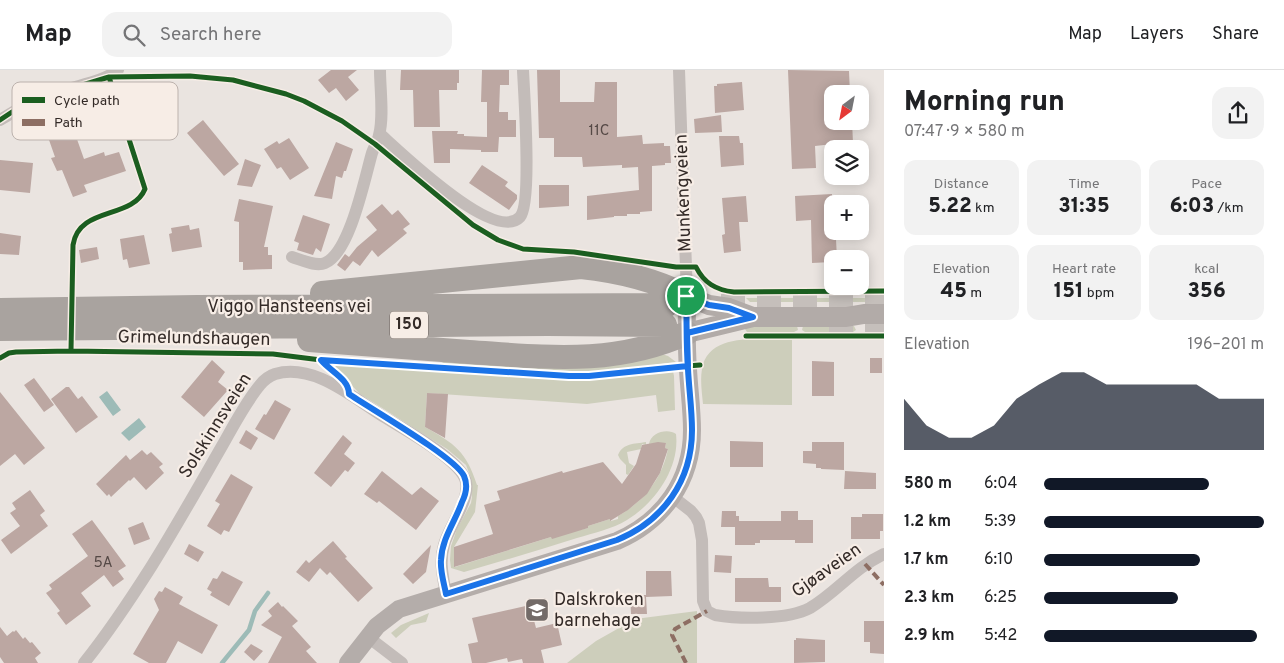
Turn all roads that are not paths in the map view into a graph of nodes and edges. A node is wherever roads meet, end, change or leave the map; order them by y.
1 (118, 70) edge
2 (380, 70) edge
3 (523, 70) edge
4 (679, 70) edge
5 (91, 82) edge
6 (12, 112) edge
7 (0, 120) edge
8 (380, 134) junction
9 (292, 257) dead end
10 (196, 307) junction
11 (0, 310) edge
12 (884, 314) edge
13 (678, 315) junction
14 (753, 317) junction
15 (153, 327) junction
16 (0, 329) edge
17 (673, 497) junction
18 (884, 554) edge
19 (446, 594) junction
20 (368, 637) junction
21 (84, 663) edge
22 (348, 663) edge
23 (402, 663) edge

1 - 5 street
2 - 8 street
3 - 8 street
4 - 13 street, Munkengveien
6 - 7 street
8 - 9 street
10 - 11 highway, Viggo Hansteens vei / 150
10 - 13 highway, Viggo Hansteens vei / 150
10 - 13 highway
12 - 14 main road, Viggo Hansteens vei / 150
13 - 14 main road, Viggo Hansteens vei / 150
13 - 14 main road, Viggo Hansteens vei / 150
13 - 15 highway, Viggo Hansteens vei / 150
13 - 15 highway
13 - 17 street
15 - 16 highway, Viggo Hansteens vei / 150
17 - 18 street, Gjøaveien
17 - 19 street
19 - 20 street
19 - 21 street, Solskinnsveien
20 - 22 street
20 - 23 street

